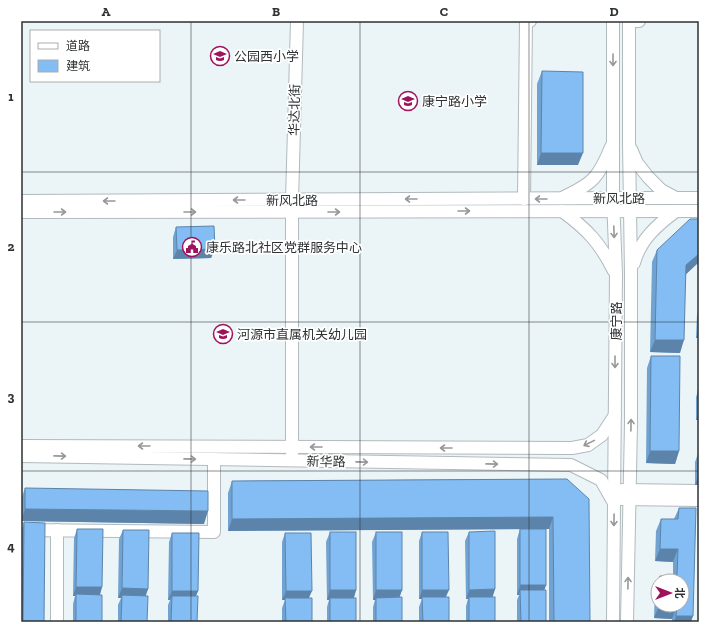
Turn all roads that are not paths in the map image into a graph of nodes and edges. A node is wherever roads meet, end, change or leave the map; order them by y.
1 (289, 21) edge
2 (297, 21) edge
3 (530, 21) edge
4 (614, 21) edge
5 (629, 21) edge
6 (639, 21) edge
7 (613, 142) junction
8 (629, 143) junction
9 (562, 198) junction
10 (613, 198) junction
11 (630, 198) junction
12 (676, 198) junction
13 (699, 198) edge
14 (524, 199) junction
15 (21, 201) edge
16 (289, 206) junction
17 (562, 211) junction
18 (614, 211) junction
19 (630, 211) junction
20 (676, 211) junction
21 (699, 211) edge
22 (21, 212) edge
23 (616, 274) junction
24 (631, 274) junction
25 (615, 415) junction
26 (21, 446) edge
27 (289, 447) junction
28 (21, 456) edge
29 (214, 459) junction
30 (289, 460) junction
31 (699, 491) edge
32 (629, 495) junction
33 (614, 497) junction
34 (699, 500) edge
35 (21, 530) edge
36 (57, 530) junction
37 (57, 622) edge
38 (613, 622) edge
39 (627, 622) edge

1 - 16 street, 华达北街
2 - 16 street, 华达北街
3 - 14 street
4 -> 7 street, 康宁路
5 - 6 street
5 - 8 street, 康宁路
7 - 9 street, 新风北路
7 - 10 street, 康宁路
8 - 11 street, 康宁路
8 - 12 street, 新风北路
9 - 10 street, 新风北路
9 -> 14 street, 新风北路
10 - 11 street, 新风北路
10 - 18 street, 康宁路
11 - 12 street, 新风北路
11 - 19 street, 康宁路
12 - 13 street, 新风北路
14 -> 16 street, 新风北路
16 -> 15 street, 新风北路
16 -> 17 street, 新风北路
22 -> 16 street, 新风北路
16 - 27 street
17 - 18 street, 新风北路
17 - 23 street
18 - 19 street, 新风北路
18 -> 23 street, 康宁路
19 - 20 street, 新风北路
19 - 24 street, 康宁路
20 - 21 street, 新风北路
20 - 24 street
23 -> 25 street, 康宁路
32 -> 24 street, 康宁路
25 -> 27 street, 新华路
25 - 33 street, 康宁路
27 -> 26 street, 新华路
27 - 30 street
28 -> 29 street, 新华路
29 - 30 street, 新华路
29 - 36 street
30 -> 33 street, 新华路
31 - 32 street
32 - 33 street
32 - 34 street
39 -> 32 street, 康宁路
33 -> 38 street, 康宁路
35 - 36 street
36 - 37 street

